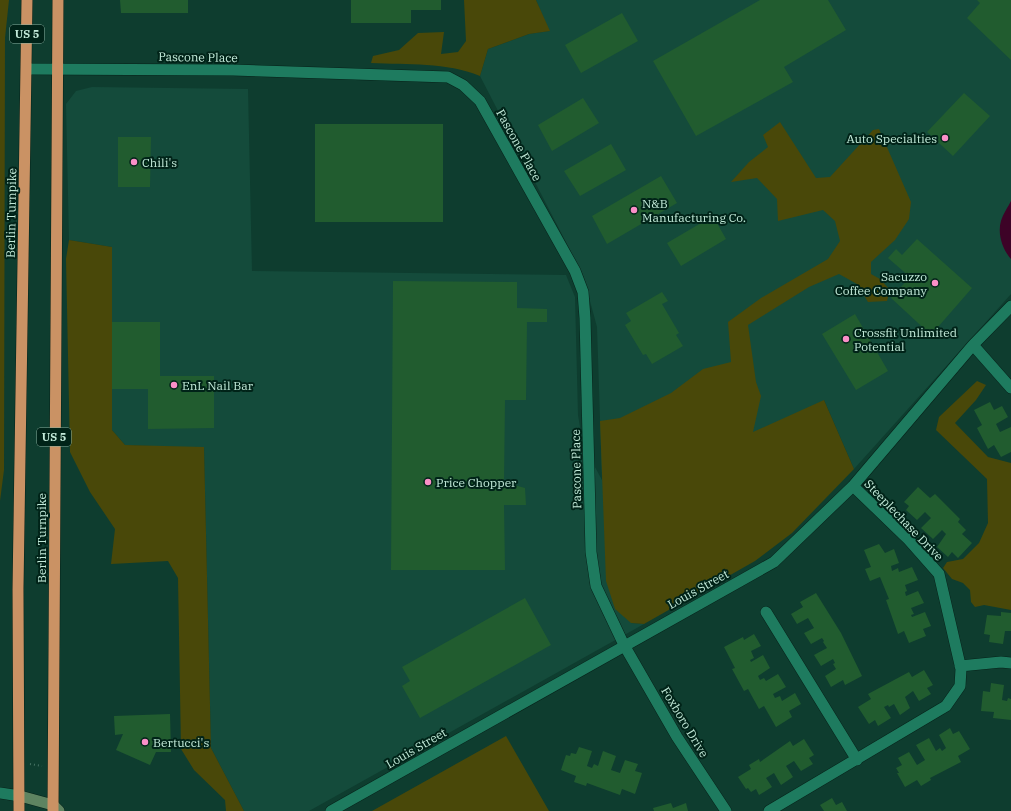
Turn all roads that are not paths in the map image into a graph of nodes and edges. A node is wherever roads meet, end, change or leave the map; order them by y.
1 (27, 0) edge
2 (58, 0) edge
3 (57, 68) junction
4 (27, 69) junction
5 (1011, 306) edge
6 (973, 346) junction
7 (1011, 388) edge
8 (853, 486) junction
9 (766, 612) dead end
10 (624, 645) junction
11 (1011, 663) edge
12 (960, 666) junction
13 (857, 760) junction
14 (0, 793) edge
15 (20, 796) junction
16 (55, 809) edge
17 (19, 811) edge
18 (331, 811) edge
19 (726, 811) edge
20 (768, 811) edge

1 - 4 highway, Berlin Turnpike / US 5
2 - 3 highway, Berlin Turnpike / US 5
3 - 4 street, Pascone Place
3 - 10 street, Pascone Place
3 - 16 highway, Berlin Turnpike / US 5
4 - 15 highway, Berlin Turnpike / US 5
5 - 6 street, Louis Street
6 - 7 street
6 - 8 street, Louis Street
8 - 10 street, Louis Street
8 - 12 street, Steeplechase Drive
9 - 13 street
10 - 18 street, Louis Street
10 - 19 street, Foxboro Drive
11 - 12 street
12 - 13 street, Steeplechase Drive
13 - 20 street, Steeplechase Drive
14 - 15 street
15 - 16 main road
15 - 17 highway, Berlin Turnpike / US 5

